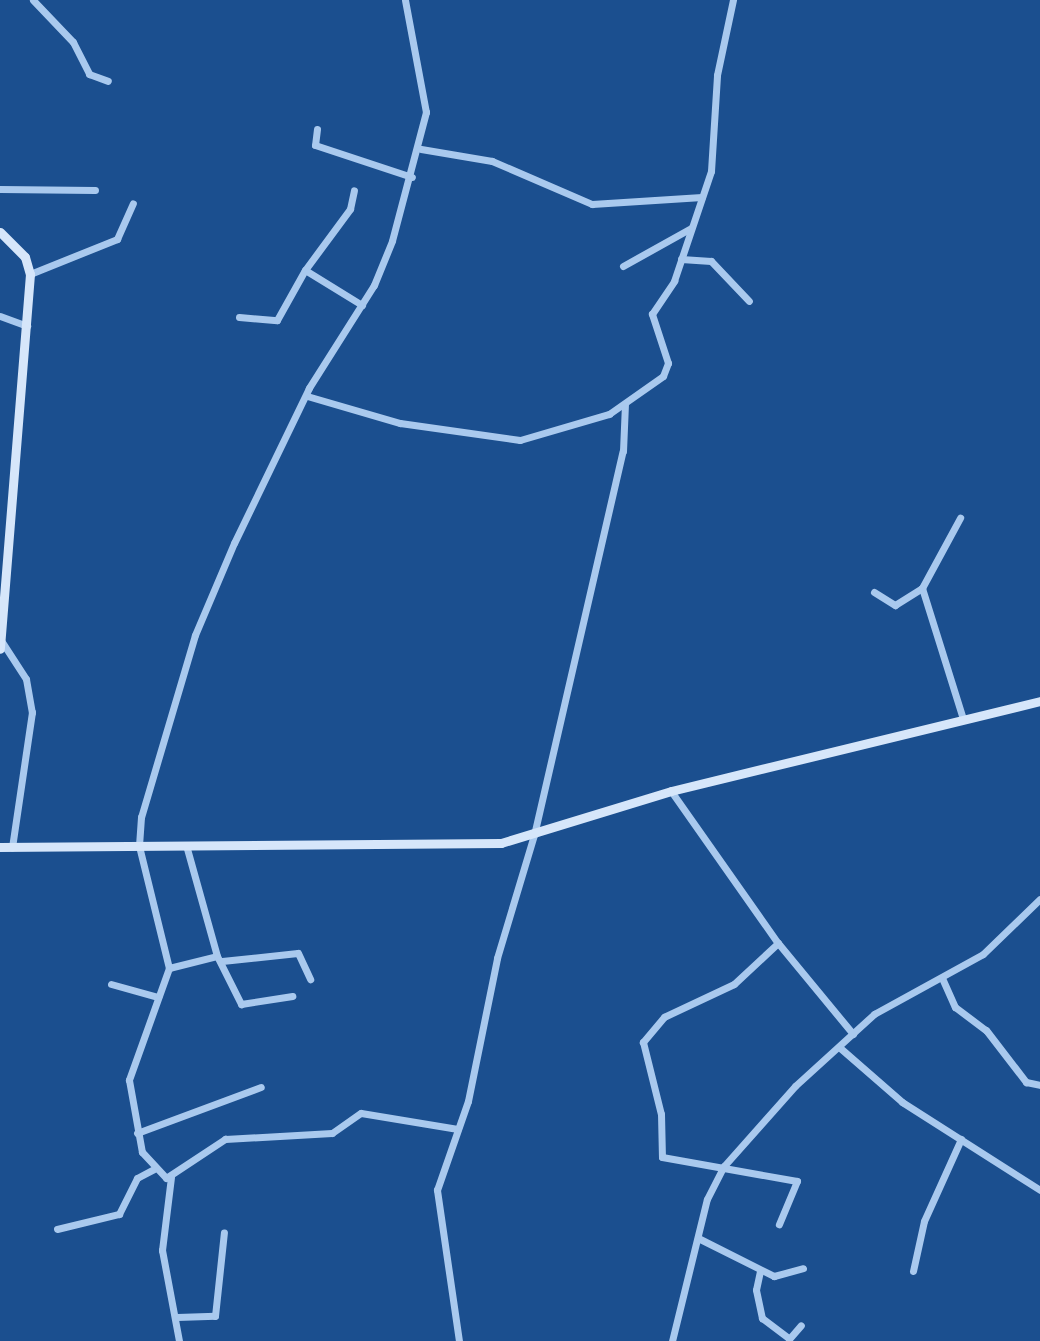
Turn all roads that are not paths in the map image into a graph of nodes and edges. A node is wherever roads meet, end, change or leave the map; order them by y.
1 (33, 0) edge
2 (405, 0) edge
3 (733, 0) edge
4 (108, 81) dead end
5 (317, 129) dead end
6 (421, 149) junction
7 (412, 177) junction
8 (0, 189) edge
9 (95, 190) dead end
10 (354, 190) dead end
11 (702, 197) junction
12 (133, 203) dead end
13 (693, 227) junction
14 (0, 232) edge
15 (681, 259) junction
16 (623, 266) dead end
17 (305, 270) junction
18 (30, 274) junction
19 (749, 301) dead end
20 (362, 305) junction
21 (0, 316) edge
22 (239, 317) dead end
23 (27, 326) junction
24 (307, 396) junction
25 (625, 404) junction
26 (960, 518) dead end
27 (922, 588) junction
28 (874, 592) dead end
29 (1, 646) edge
30 (1040, 701) edge
31 (963, 719) junction
32 (671, 791) junction
33 (534, 835) junction
34 (186, 845) junction
35 (139, 846) junction
36 (0, 847) edge
37 (12, 848) junction
38 (1040, 899) edge
39 (778, 943) junction
40 (219, 958) junction
41 (169, 968) junction
42 (942, 978) junction
43 (310, 979) dead end
44 (111, 984) dead end
45 (292, 996) dead end
46 (158, 997) junction
47 (853, 1034) junction
48 (839, 1047) junction
49 (1040, 1085) edge
50 (261, 1087) dead end
51 (458, 1129) junction
52 (137, 1133) junction
53 (961, 1139) junction
54 (724, 1166) junction
55 (154, 1169) junction
56 (171, 1177) junction
57 (1040, 1190) edge
58 (779, 1224) dead end
59 (57, 1229) dead end
60 (224, 1232) dead end
61 (698, 1238) junction
62 (803, 1268) dead end
63 (760, 1271) junction
64 (913, 1271) dead end
65 (177, 1317) junction
66 (801, 1325) dead end
67 (789, 1340) edge
68 (179, 1341) edge
69 (459, 1341) edge
70 (672, 1341) edge

1 - 4 street
2 - 6 street
3 - 11 street
5 - 7 street
6 - 7 street
6 - 11 street
7 - 20 street
8 - 9 street
10 - 17 street
11 - 13 street
12 - 18 street
13 - 15 street
13 - 16 street
14 - 18 street
15 - 19 street
15 - 25 street
17 - 20 street
17 - 22 street
18 - 23 street
20 - 24 street
21 - 23 street
23 - 29 street
24 - 25 street
24 - 35 street
25 - 33 street
26 - 27 street
27 - 28 street
27 - 31 street
29 - 37 street
30 - 31 street
31 - 32 street
32 - 33 street
32 - 39 street
33 - 34 street
33 - 51 street
34 - 35 street
34 - 40 street
35 - 37 street
35 - 41 street
36 - 37 street
38 - 42 street
39 - 47 street
39 - 54 street
40 - 41 street
40 - 43 street
40 - 45 street
41 - 46 street
42 - 47 street
42 - 49 street
44 - 46 street
46 - 52 street
47 - 48 street
48 - 53 street
48 - 54 street
50 - 52 street
51 - 56 street
51 - 69 street
52 - 55 street
53 - 57 street
53 - 64 street
54 - 58 street
54 - 61 street
55 - 56 street
55 - 59 street
56 - 65 street
60 - 65 street
61 - 63 street
61 - 70 street
62 - 63 street
63 - 67 street
65 - 68 street
66 - 67 street

